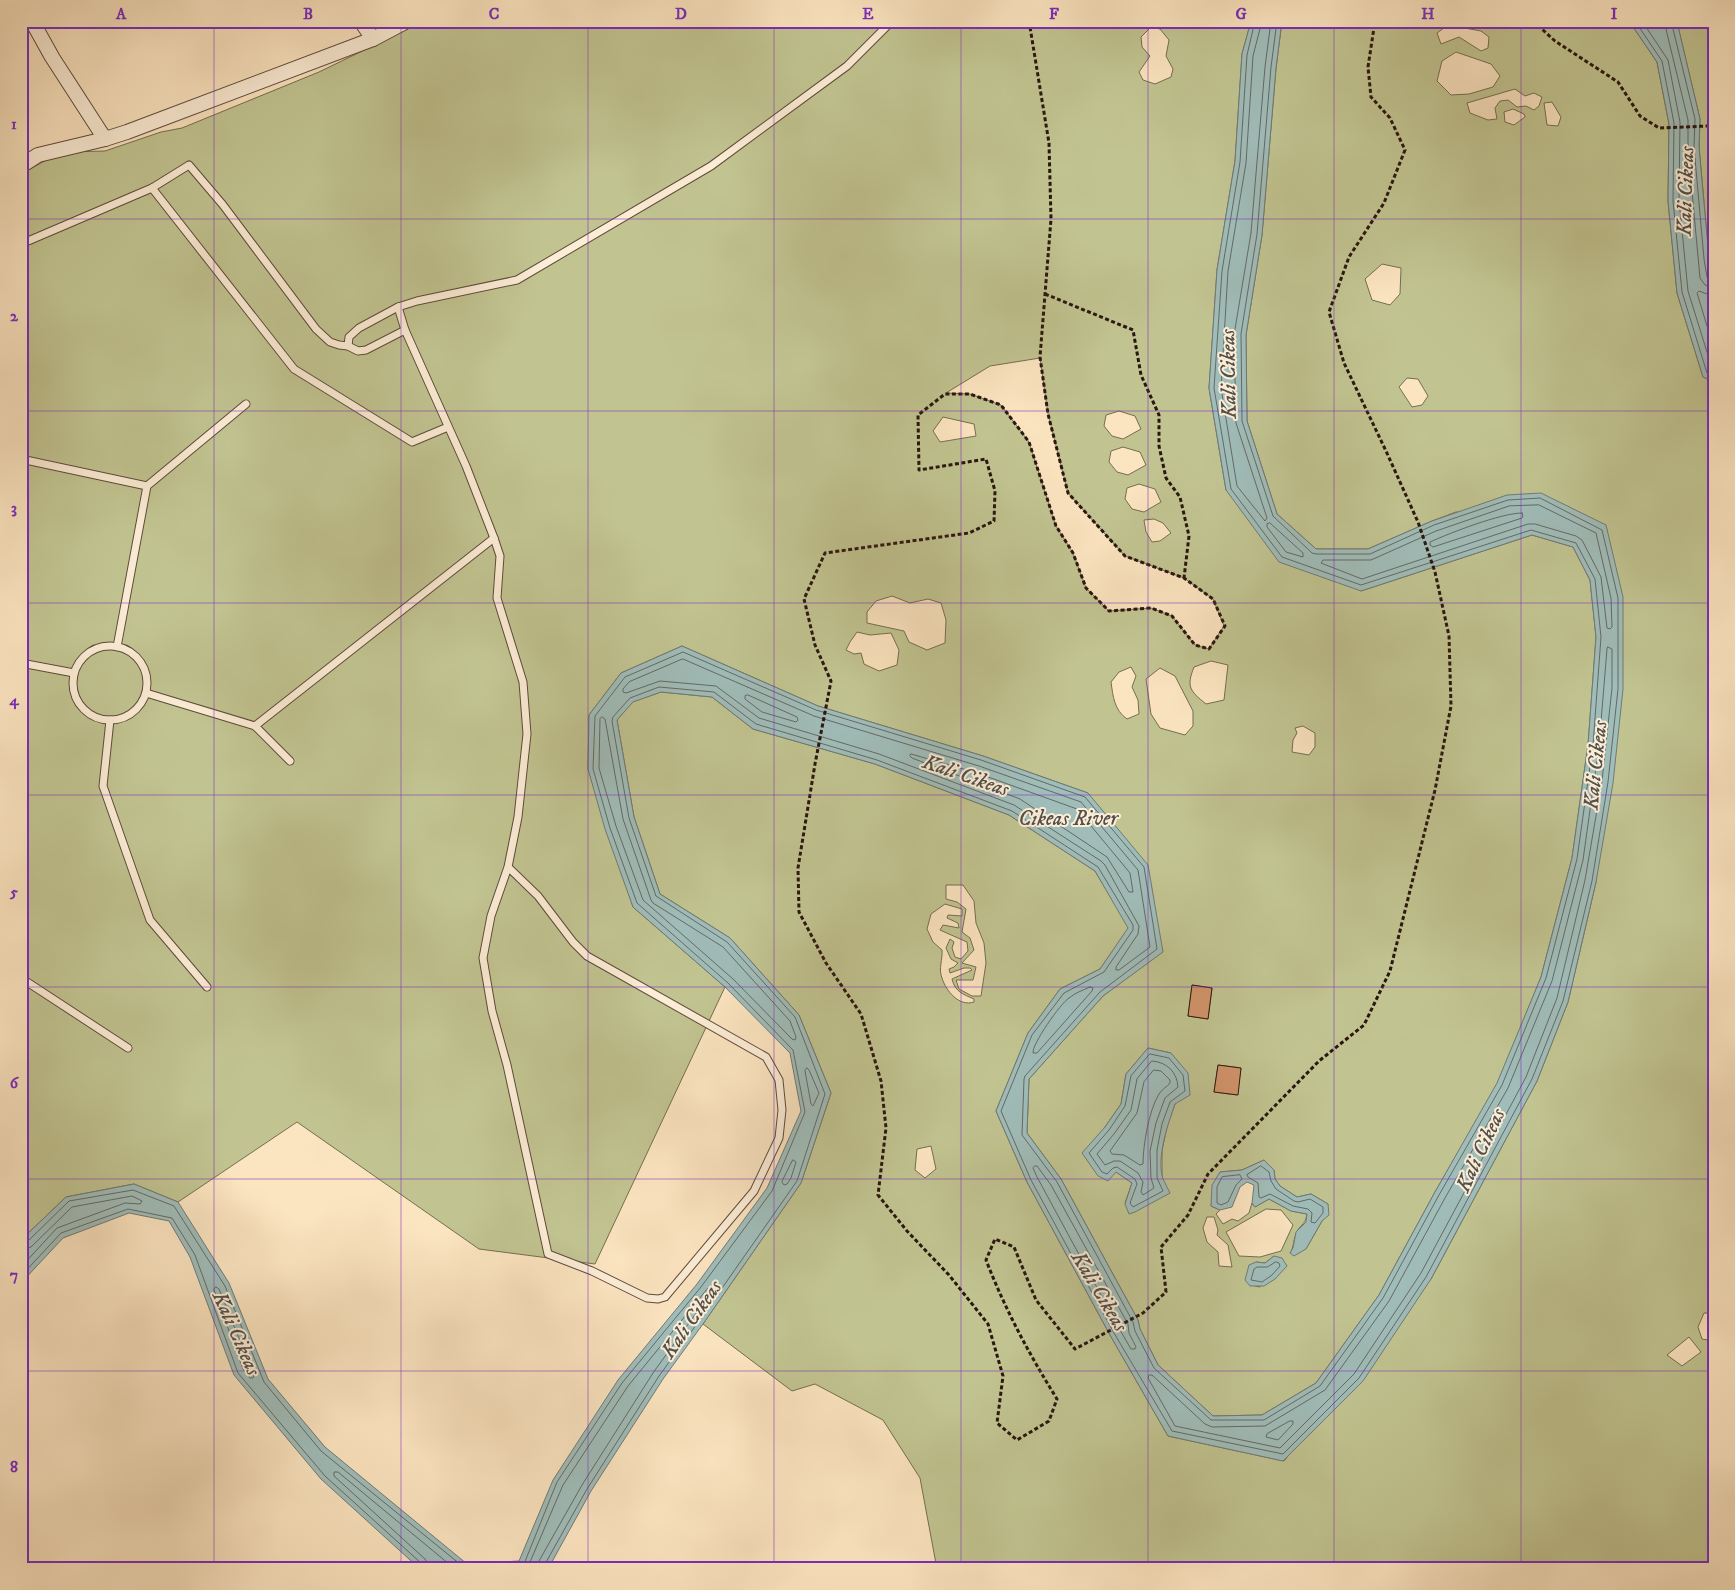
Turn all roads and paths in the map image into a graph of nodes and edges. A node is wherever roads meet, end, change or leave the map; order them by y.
1 (32, 21) edge
2 (361, 21) edge
3 (407, 21) edge
4 (892, 21) edge
5 (1029, 21) edge
6 (1375, 21) edge
7 (1533, 21) edge
8 (373, 39) junction
9 (1714, 128) edge
10 (105, 139) junction
11 (21, 166) edge
12 (152, 188) junction
13 (21, 244) edge
14 (1045, 294) junction
15 (398, 307) junction
16 (405, 330) junction
17 (348, 346) junction
18 (246, 404) dead end
19 (448, 427) junction
20 (21, 459) edge
21 (147, 486) junction
22 (494, 538) junction
23 (1184, 578) junction
24 (117, 647) junction
25 (21, 662) edge
26 (74, 673) junction
27 (146, 692) junction
28 (110, 720) junction
29 (255, 726) junction
30 (290, 761) dead end
31 (508, 867) junction
32 (21, 978) edge
33 (207, 987) dead end
34 (128, 1048) dead end

1 - 10 street
2 - 8 street
3 - 8 street
4 - 15 lane
5 - 14 path
6 - 23 path
7 - 9 path
8 - 10 street
10 - 11 street
12 - 13 lane
12 - 17 lane
12 - 19 lane
14 - 23 path
14 - 23 path
15 - 16 lane
15 - 17 lane
16 - 17 lane
16 - 19 lane
18 - 21 lane
19 - 22 lane
20 - 21 lane
21 - 24 lane
22 - 29 lane
22 - 31 lane
24 - 26 lane
24 - 27 lane
25 - 26 lane
26 - 28 lane
27 - 28 lane
27 - 29 lane
28 - 33 lane
29 - 30 lane
31 - 31 lane
32 - 34 lane

